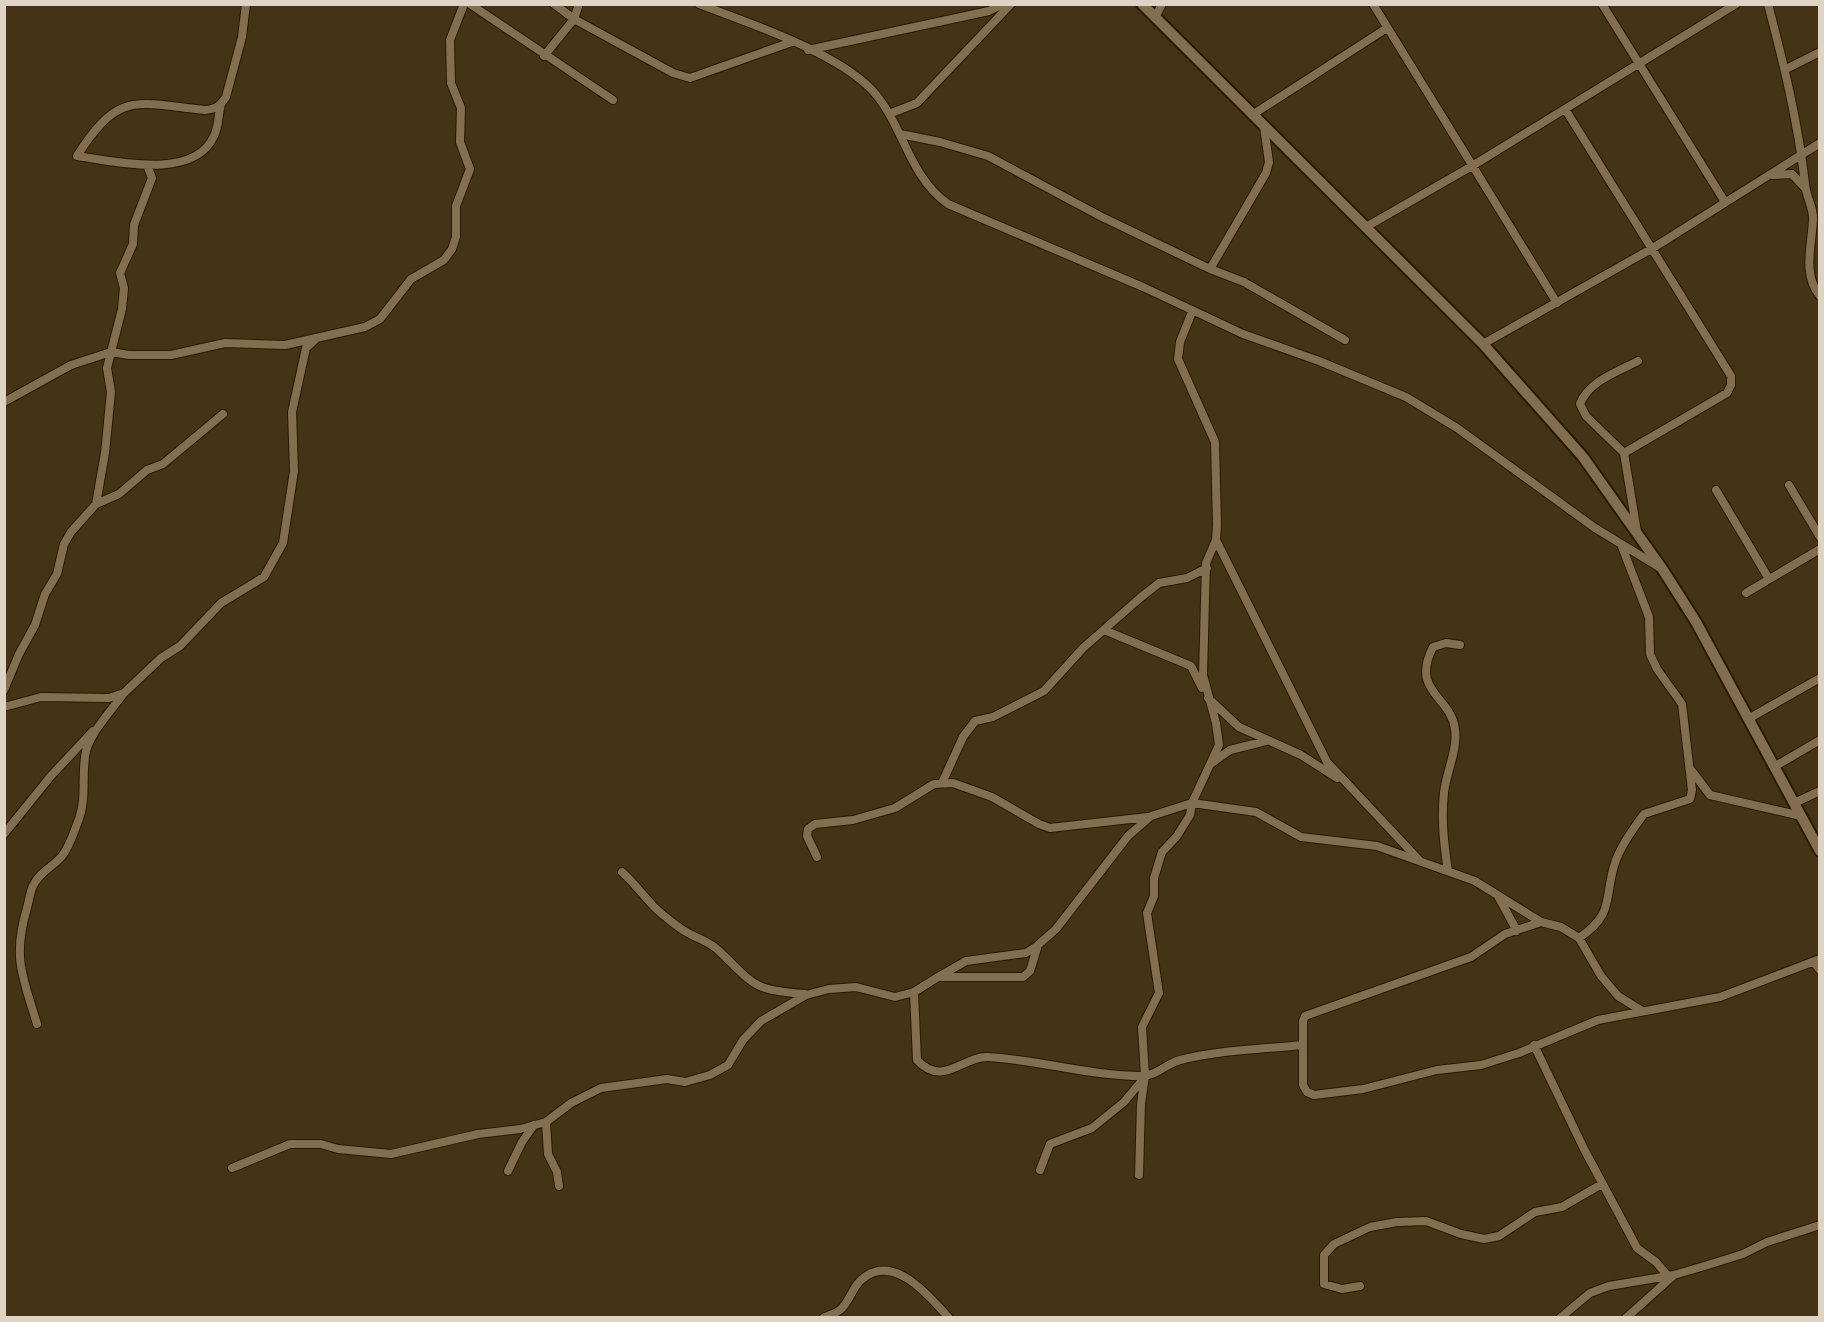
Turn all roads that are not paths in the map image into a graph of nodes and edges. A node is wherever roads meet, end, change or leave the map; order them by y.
1 (246, 4) edge
2 (464, 4) edge
3 (470, 4) edge
4 (554, 4) edge
5 (579, 4) edge
6 (699, 4) edge
7 (1003, 4) edge
8 (1011, 4) edge
9 (1142, 4) edge
10 (1162, 4) edge
11 (1602, 4) edge
12 (1736, 4) edge
13 (1768, 4) edge
14 (1374, 5) edge
15 (1155, 18) junction
16 (574, 19) junction
17 (1387, 28) junction
18 (792, 42) junction
19 (808, 50) junction
20 (1820, 52) edge
21 (544, 56) junction
22 (1638, 64) junction
23 (1786, 69) junction
24 (613, 100) dead end
25 (221, 104) junction
26 (1565, 109) junction
27 (889, 114) junction
28 (1252, 115) junction
29 (1264, 127) junction
30 (900, 134) junction
31 (1820, 143) edge
32 (1803, 154) junction
33 (147, 165) junction
34 (1472, 166) junction
35 (1770, 176) junction
36 (1805, 188) junction
37 (1725, 202) junction
38 (1366, 227) junction
39 (1815, 232) edge
40 (1653, 248) junction
41 (1210, 269) junction
42 (1820, 296) edge
43 (1557, 303) junction
44 (1192, 312) junction
45 (318, 337) junction
46 (1345, 340) dead end
47 (1483, 344) junction
48 (111, 352) junction
49 (1638, 360) dead end
50 (4, 402) edge
51 (223, 414) dead end
52 (1624, 453) junction
53 (1789, 485) dead end
54 (1716, 490) dead end
55 (96, 504) junction
56 (1637, 533) junction
57 (1820, 537) edge
58 (1216, 540) junction
59 (1622, 544) junction
60 (1820, 549) edge
61 (1207, 568) junction
62 (1663, 570) junction
63 (1769, 579) junction
64 (1746, 593) dead end
65 (1104, 630) junction
66 (1460, 645) dead end
67 (1820, 678) edge
68 (4, 690) edge
69 (124, 693) junction
70 (1207, 697) junction
71 (4, 706) edge
72 (1748, 719) junction
73 (100, 725) junction
74 (1820, 740) edge
75 (1269, 741) junction
76 (1211, 764) junction
77 (1774, 767) junction
78 (1692, 771) junction
79 (942, 783) junction
80 (1346, 784) junction
81 (1820, 790) edge
82 (1192, 802) junction
83 (1794, 803) junction
84 (1151, 816) junction
85 (1801, 816) junction
86 (4, 834) edge
87 (1820, 851) edge
88 (817, 857) dead end
89 (1420, 861) junction
90 (1448, 871) junction
91 (622, 872) dead end
92 (1498, 895) junction
93 (1541, 922) junction
94 (1517, 932) junction
95 (1578, 938) junction
96 (1038, 945) junction
97 (1817, 960) edge
98 (1820, 970) edge
99 (938, 977) junction
100 (914, 992) junction
101 (806, 994) junction
102 (1642, 1011) junction
103 (37, 1024) dead end
104 (1303, 1045) junction
105 (1534, 1045) junction
106 (1145, 1076) junction
107 (546, 1122) junction
108 (534, 1125) junction
109 (232, 1168) dead end
110 (1040, 1170) dead end
111 (508, 1172) dead end
112 (1139, 1175) dead end
113 (1602, 1184) junction
114 (559, 1186) dead end
115 (1820, 1226) edge
116 (1670, 1275) junction
117 (1360, 1286) dead end
118 (823, 1317) edge
119 (949, 1317) edge
120 (1560, 1317) edge
121 (1626, 1317) edge

1 - 25 street
2 - 45 street
3 - 21 street
4 - 16 street
5 - 16 street
6 - 18 street
7 - 19 street
8 - 27 street
9 - 15 main road
10 - 15 street
11 - 22 street
12 - 22 street
13 - 23 street
14 - 17 street
15 - 28 main road
16 - 18 street
16 - 21 street
17 - 28 street
17 - 34 street
18 - 19 street
19 - 27 street
20 - 23 street
21 - 24 street
22 - 26 street
22 - 37 street
23 - 32 street
25 - 33 street
25 - 33 street
26 - 34 street
26 - 40 street
27 - 30 street
28 - 29 main road
29 - 38 main road
29 - 41 street
30 - 41 street
30 - 44 street
31 - 32 street
32 - 35 street
32 - 36 street
33 - 48 street
34 - 38 street
34 - 43 street
35 - 36 street
35 - 37 street
36 - 39 street
37 - 40 street
38 - 47 main road
39 - 42 street
40 - 43 street
40 - 52 street
41 - 46 street
43 - 47 street
44 - 58 street
44 - 59 street
45 - 48 street
45 - 69 street
47 - 56 main road
48 - 50 street
48 - 55 street
49 - 52 street
51 - 55 street
52 - 56 street
53 - 57 street
54 - 63 street
55 - 68 street
56 - 62 main road
58 - 61 street
58 - 80 street
59 - 62 street
59 - 78 street
60 - 63 street
61 - 65 street
61 - 70 street
62 - 72 main road
63 - 64 street
65 - 70 street
65 - 79 street
66 - 90 street
67 - 72 street
69 - 71 street
69 - 73 street
70 - 75 street
70 - 76 street
72 - 77 main road
73 - 86 street
73 - 103 street
74 - 77 street
75 - 76 street
75 - 80 street
76 - 82 street
77 - 83 main road
78 - 85 street
78 - 95 street
79 - 84 street
79 - 88 street
80 - 89 street
81 - 83 street
82 - 84 street
82 - 89 street
82 - 106 street
83 - 85 main road
84 - 96 street
85 - 87 main road
89 - 90 street
90 - 92 street
91 - 101 street
92 - 93 street
92 - 94 street
93 - 94 street
93 - 95 street
94 - 104 street
95 - 102 street
96 - 99 street
96 - 99 street
97 - 98 street
97 - 102 street
99 - 100 street
100 - 101 street
100 - 106 street
101 - 107 street
102 - 105 street
104 - 105 street
104 - 106 street
105 - 113 street
106 - 110 street
106 - 112 street
107 - 108 street
107 - 114 street
108 - 109 street
108 - 111 street
113 - 116 street
113 - 117 street
115 - 116 street
116 - 120 street
116 - 121 street
118 - 119 street

